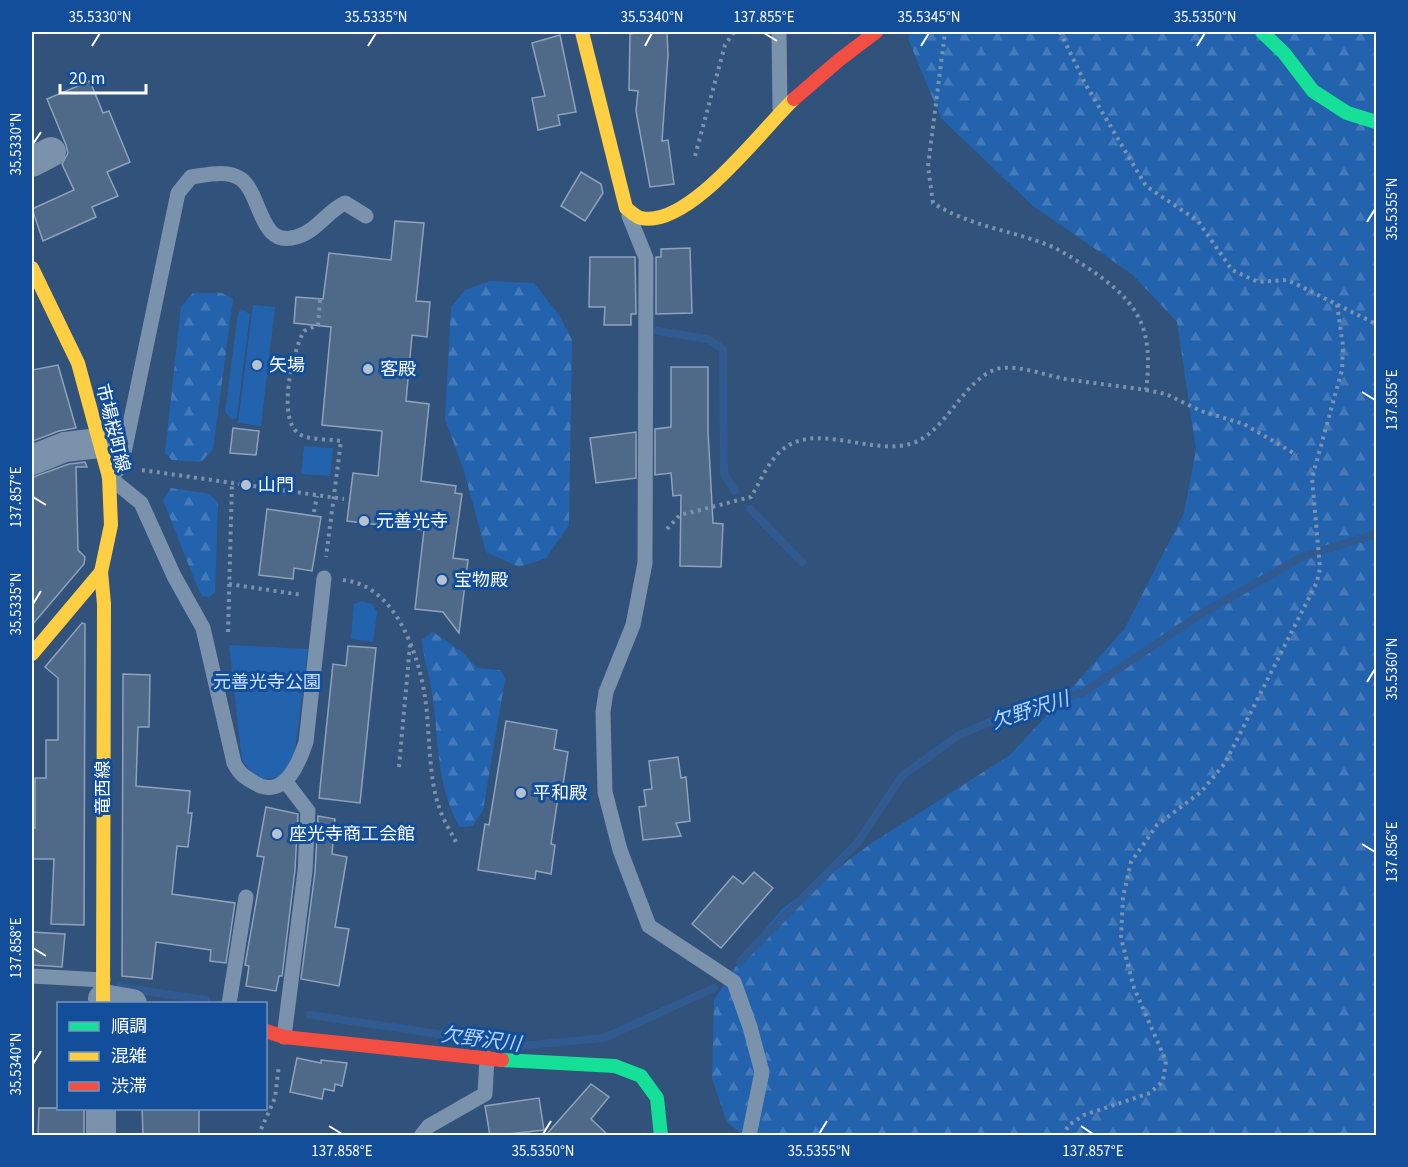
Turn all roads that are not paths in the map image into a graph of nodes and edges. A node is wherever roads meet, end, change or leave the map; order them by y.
1 (582, 32) edge
2 (779, 32) edge
3 (876, 32) edge
4 (1262, 32) edge
5 (780, 113) junction
6 (1377, 122) edge
7 (626, 208) junction
8 (366, 216) dead end
9 (32, 268) edge
10 (99, 443) junction
11 (32, 460) edge
12 (109, 477) junction
13 (101, 572) junction
14 (324, 578) road end
15 (32, 654) edge
16 (286, 782) junction
17 (246, 897) dead end
18 (32, 976) edge
19 (103, 994) edge
20 (126, 1002) edge
21 (229, 1002) edge
22 (267, 1031) edge
23 (284, 1038) junction
24 (487, 1058) junction
25 (101, 1110) edge
26 (101, 1136) edge
27 (421, 1136) edge
28 (662, 1136) edge
29 (749, 1136) edge

1 - 7 street
2 - 5 lane
3 - 5 street
4 - 6 street
5 - 7 street
7 - 29 lane
8 - 12 lane
9 - 10 street, 市場桜町線
10 - 11 street
10 - 12 street, 市場桜町線
12 - 13 street, 市場桜町線
12 - 16 lane
13 - 15 street, 市場桜町線
13 - 19 street, 竜西線
14 - 16 lane
16 - 23 lane
17 - 21 lane
18 - 19 lane
19 - 20 street
22 - 23 street
23 - 24 street
24 - 27 lane
24 - 28 street
25 - 26 street

